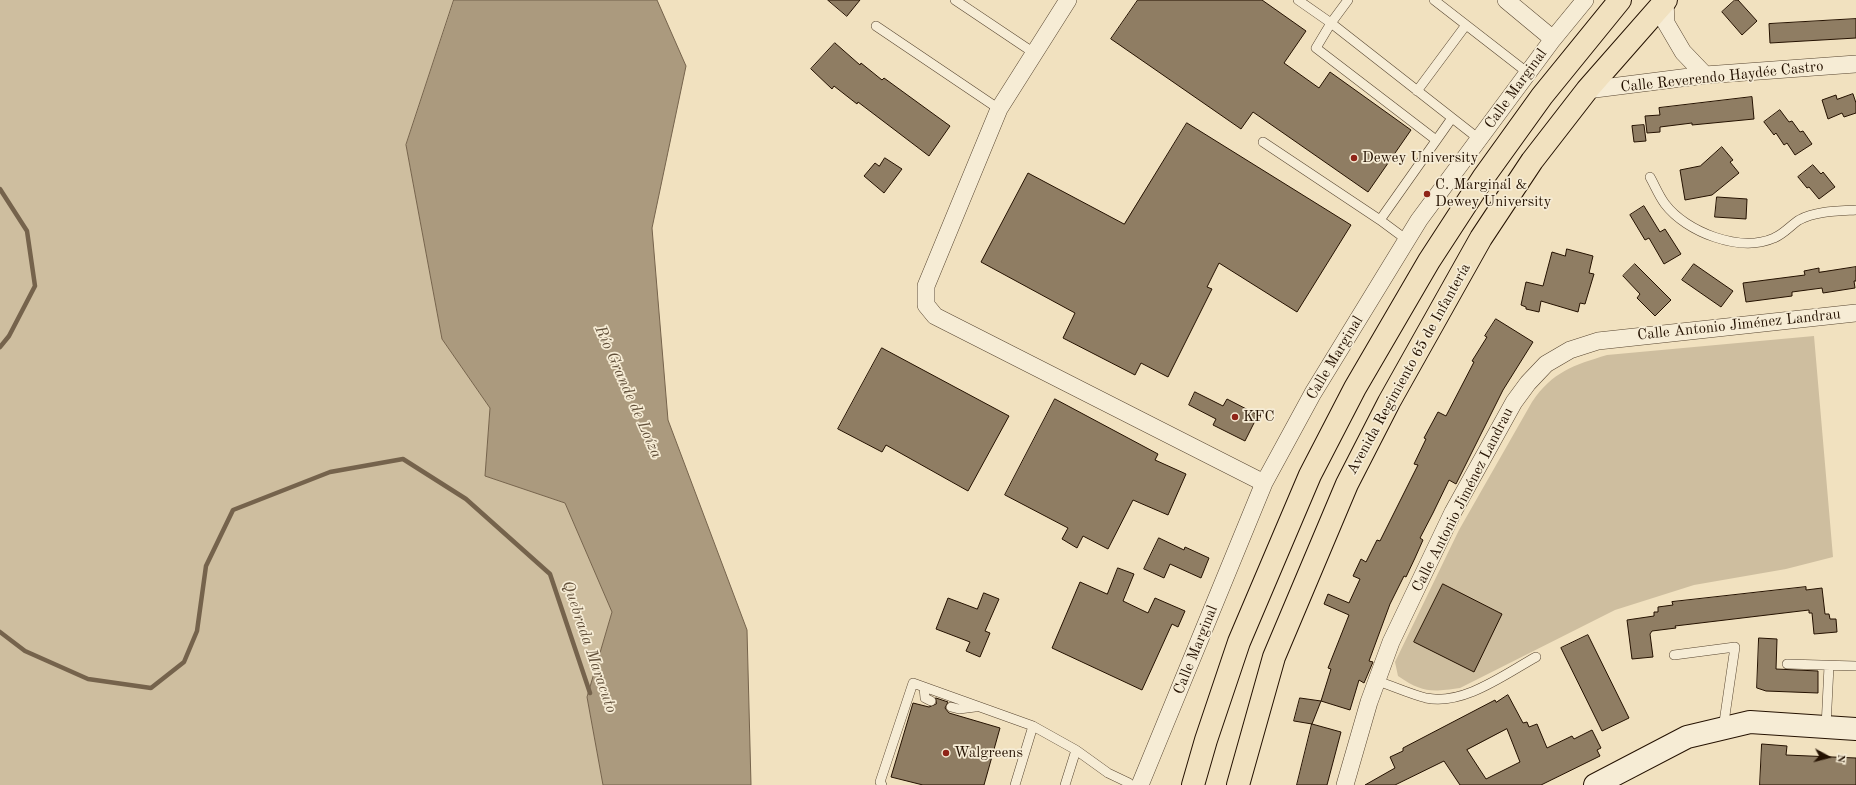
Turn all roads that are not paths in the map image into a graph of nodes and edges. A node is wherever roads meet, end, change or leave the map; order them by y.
1 (955, 0) edge
2 (1068, 0) edge
3 (1298, 0) edge
4 (1348, 0) edge
5 (1434, 0) edge
6 (1506, 0) edge
7 (1585, 0) edge
8 (1620, 0) edge
9 (1666, 0) edge
10 (1331, 23) junction
11 (1466, 25) junction
12 (876, 26) dead end
13 (1552, 39) junction
14 (1034, 53) junction
15 (1856, 64) edge
16 (1528, 73) junction
17 (1705, 75) junction
18 (1417, 90) junction
19 (1587, 90) junction
20 (999, 109) junction
21 (1452, 118) junction
22 (1479, 139) junction
23 (1436, 140) junction
24 (1263, 142) dead end
25 (1650, 177) dead end
26 (1856, 210) edge
27 (1380, 220) junction
28 (1407, 240) junction
29 (1856, 313) edge
30 (1264, 483) junction
31 (1674, 655) dead end
32 (1536, 657) dead end
33 (1787, 664) dead end
34 (1829, 666) junction
35 (1856, 666) edge
36 (1377, 680) junction
37 (924, 687) junction
38 (931, 701) dead end
39 (951, 706) dead end
40 (979, 707) junction
41 (1033, 726) junction
42 (1826, 727) junction
43 (1722, 729) junction
44 (1856, 729) edge
45 (1076, 750) junction
46 (882, 784) edge
47 (1132, 784) edge
48 (1015, 785) edge
49 (1065, 785) edge
50 (1194, 785) edge
51 (1238, 785) edge
52 (1345, 785) edge
53 (1595, 785) edge

1 - 14 lane
2 - 14 street
3 - 10 lane
4 - 10 lane
5 - 11 lane
6 - 13 street
7 - 13 street, Calle Marginal
8 - 50 main road
9 - 17 street
9 - 19 main road, Avenida Regimiento 65 de Infantería
10 - 18 lane
10 - 23 lane
11 - 16 lane
11 - 18 lane
12 - 20 lane
13 - 16 street, Calle Marginal
14 - 20 street
15 - 17 street, Calle Reverendo Haydée Castro
16 - 22 street, Calle Marginal
17 - 19 street, Calle Reverendo Haydée Castro
18 - 21 lane
19 - 51 main road, Avenida Regimiento 65 de Infantería
20 - 30 street
21 - 22 lane
21 - 23 lane
22 - 28 street, Calle Marginal
23 - 27 lane
24 - 27 lane
25 - 26 lane
27 - 28 lane
28 - 30 street, Calle Marginal
29 - 36 street, Calle Antonio Jiménez Landrau
30 - 47 street, Calle Marginal
31 - 43 lane
32 - 36 lane
33 - 34 lane
34 - 35 lane
34 - 42 lane
36 - 52 street, Calle Antonio Jiménez Landrau
37 - 38 lane
37 - 40 lane
37 - 46 lane
39 - 40 lane
40 - 41 lane
41 - 45 lane
41 - 48 lane
42 - 43 street
42 - 44 street
43 - 53 street
45 - 47 lane
45 - 49 lane

